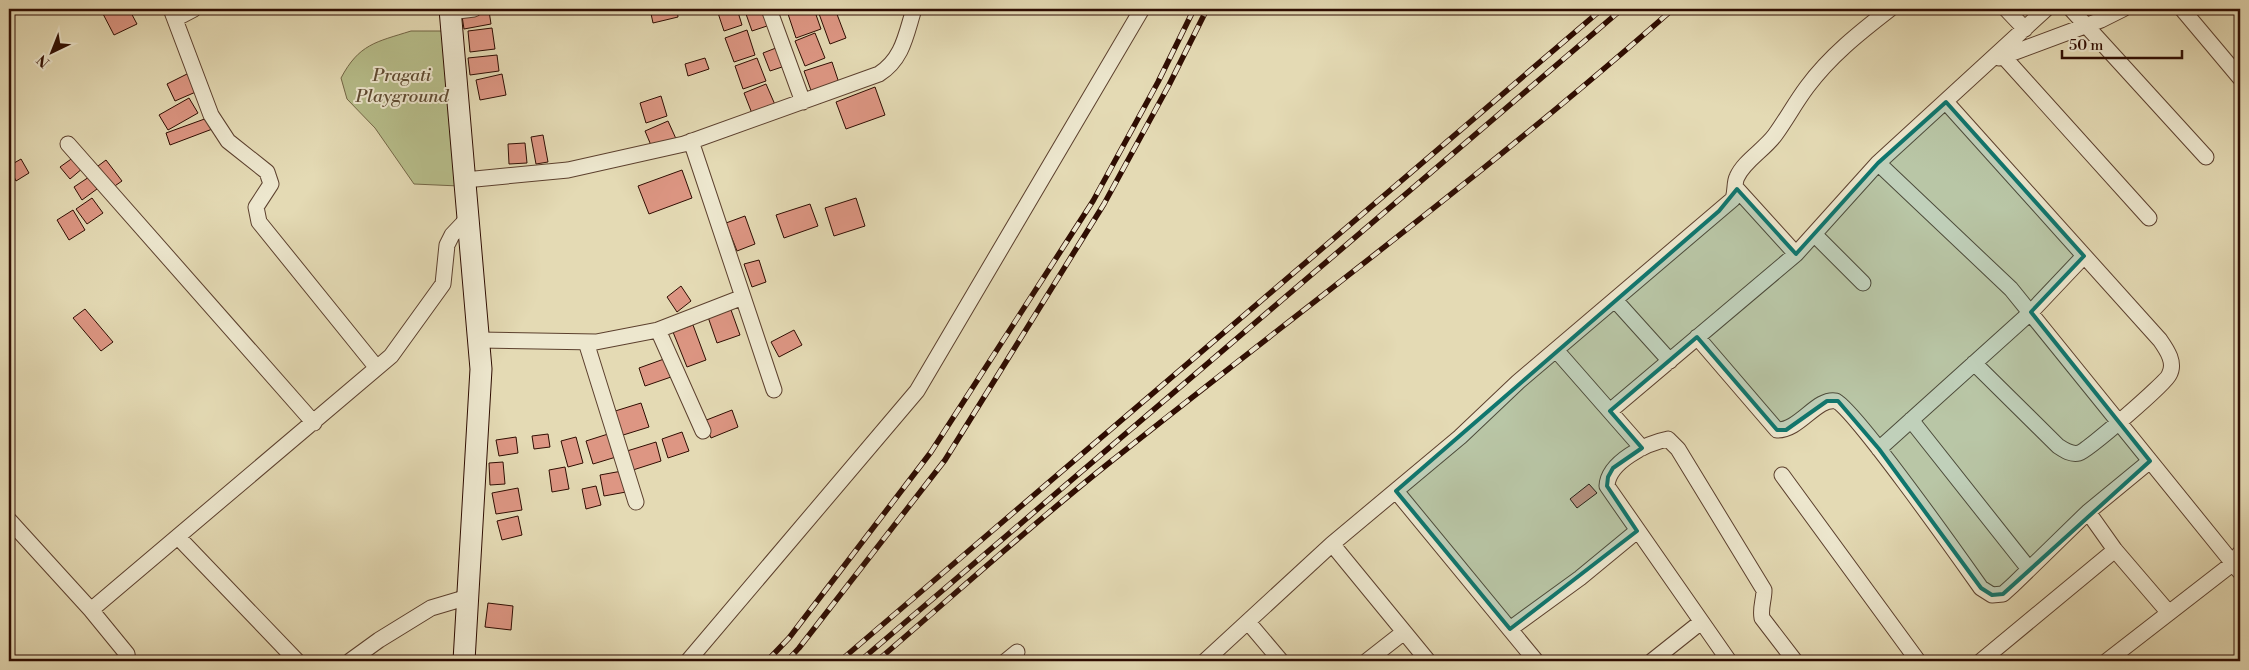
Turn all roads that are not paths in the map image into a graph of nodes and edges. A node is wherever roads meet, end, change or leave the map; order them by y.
1 (194, 9) edge
2 (474, 9) edge
3 (769, 9) edge
4 (914, 9) edge
5 (1142, 9) edge
6 (1890, 9) edge
7 (2006, 9) edge
8 (2046, 9) edge
9 (2071, 9) edge
10 (2123, 9) edge
11 (2182, 9) edge
12 (450, 10) edge
13 (173, 14) edge
14 (2087, 26) junction
15 (2025, 29) junction
16 (1997, 59) junction
17 (2240, 78) edge
18 (803, 102) junction
19 (1946, 102) junction
20 (691, 141) junction
21 (68, 144) dead end
22 (2206, 157) dead end
23 (1878, 163) junction
24 (465, 180) junction
25 (1737, 189) junction
26 (468, 218) junction
27 (2149, 218) dead end
28 (1814, 234) junction
29 (1796, 254) junction
30 (2084, 256) junction
31 (1863, 283) dead end
32 (743, 297) junction
33 (1615, 300) junction
34 (2031, 312) junction
35 (658, 330) junction
36 (1697, 338) junction
37 (479, 340) junction
38 (586, 342) junction
39 (1556, 350) junction
40 (1670, 361) junction
41 (1974, 363) junction
42 (377, 368) junction
43 (774, 390) dead end
44 (1610, 411) junction
45 (1911, 420) junction
46 (2119, 421) junction
47 (314, 423) junction
48 (703, 430) dead end
49 (1642, 448) junction
50 (1879, 449) junction
51 (2150, 461) junction
52 (1782, 475) dead end
53 (1396, 490) junction
54 (636, 502) dead end
55 (2088, 512) junction
56 (9, 520) edge
57 (1637, 530) junction
58 (178, 537) junction
59 (1332, 544) junction
60 (2116, 550) junction
61 (2238, 563) edge
62 (2029, 569) junction
63 (468, 597) junction
64 (90, 610) junction
65 (2169, 613) junction
66 (1248, 622) junction
67 (1701, 622) junction
68 (1510, 629) junction
69 (1404, 632) junction
70 (1532, 660) edge
71 (128, 661) edge
72 (297, 661) edge
73 (350, 661) edge
74 (464, 661) edge
75 (688, 661) edge
76 (1205, 661) edge
77 (1281, 661) edge
78 (1367, 661) edge
79 (1428, 661) edge
80 (1652, 661) edge
81 (1729, 661) edge
82 (1795, 661) edge
83 (1918, 661) edge
84 (1981, 661) edge
85 (2107, 661) edge

1 - 13 street
2 - 12 street
3 - 18 street
4 - 18 street
5 - 75 street
6 - 25 street
7 - 15 street
8 - 15 street
9 - 14 street
10 - 14 street
11 - 17 street
12 - 24 street
13 - 42 street
14 - 16 street
14 - 22 street
15 - 16 street
16 - 19 street
16 - 27 street
18 - 20 street
19 - 23 street
19 - 30 street
20 - 24 street
20 - 32 street
21 - 47 street
23 - 28 street
23 - 34 street
24 - 26 street
25 - 29 street
25 - 33 street
26 - 37 street
26 - 42 street
28 - 29 street
28 - 31 street
29 - 36 street
30 - 34 street
30 - 46 street
32 - 35 street
32 - 43 street
33 - 39 street
33 - 40 street
34 - 41 street
34 - 46 street
35 - 38 street
35 - 48 street
36 - 40 street
36 - 50 street
37 - 38 street
37 - 63 street
38 - 54 street
39 - 44 street
39 - 53 street
40 - 44 street
41 - 45 street
41 - 46 street
42 - 47 street
44 - 49 street
45 - 50 street
45 - 62 street
46 - 51 street
47 - 58 street
49 - 57 street
49 - 82 street
50 - 62 street
51 - 55 street
51 - 61 street
52 - 83 street
53 - 59 street
53 - 68 street
55 - 60 street
55 - 62 street
56 - 64 street
57 - 67 street
57 - 68 street
58 - 64 street
58 - 72 street
59 - 66 street
59 - 69 street
60 - 65 street
60 - 84 street
61 - 65 street
63 - 73 street
63 - 74 street
64 - 71 street
65 - 85 street
66 - 76 street
66 - 77 street
67 - 80 street
67 - 81 street
68 - 70 street
69 - 78 street
69 - 79 street

